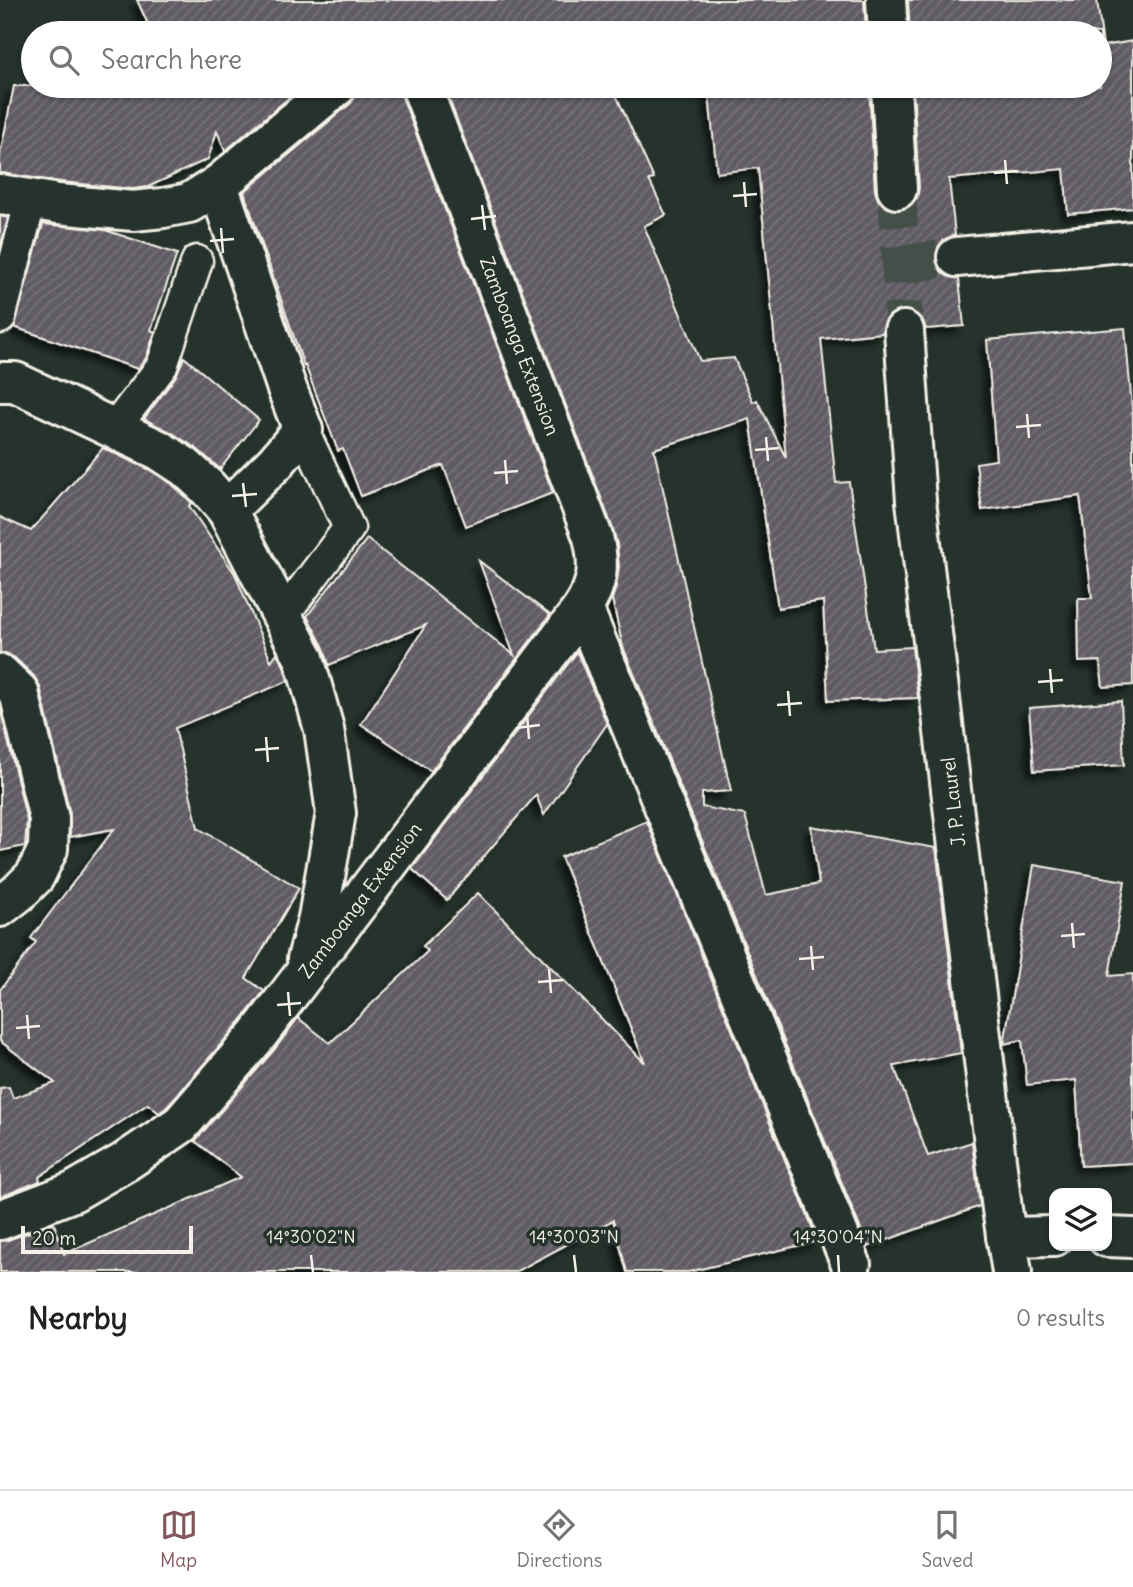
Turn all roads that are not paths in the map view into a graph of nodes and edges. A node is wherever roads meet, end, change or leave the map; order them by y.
1 (886, 0) edge
2 (887, 21) edge
3 (323, 98) edge
4 (426, 98) edge
5 (892, 98) edge
6 (218, 185) junction
7 (897, 189) tunnel mouth
8 (16, 196) edge
9 (1133, 241) edge
10 (957, 257) tunnel mouth
11 (197, 261) dead end
12 (0, 318) edge
13 (904, 331) tunnel mouth
14 (0, 382) edge
15 (114, 429) junction
16 (303, 430) junction
17 (227, 510) junction
18 (583, 608) junction
19 (282, 617) junction
20 (0, 674) edge
21 (0, 908) edge
22 (302, 978) junction
23 (0, 1220) edge
24 (1112, 1237) edge
25 (1049, 1238) edge
26 (1133, 1238) edge
27 (1009, 1254) edge
28 (851, 1264) dead end

1 - 2 street
3 - 6 street
4 - 18 street, Zamboanga Extension
5 - 7 street
6 - 8 street
6 - 16 street
8 - 12 lane
9 - 10 street
11 - 15 lane
13 - 27 street, J. P. Laurel
14 - 15 street
15 - 17 street
16 - 17 street
16 - 19 lane
17 - 19 street
18 - 22 street, Zamboanga Extension
18 - 28 street
19 - 22 street
20 - 21 street
22 - 23 street, Zamboanga Extension
24 - 26 street
25 - 27 street

